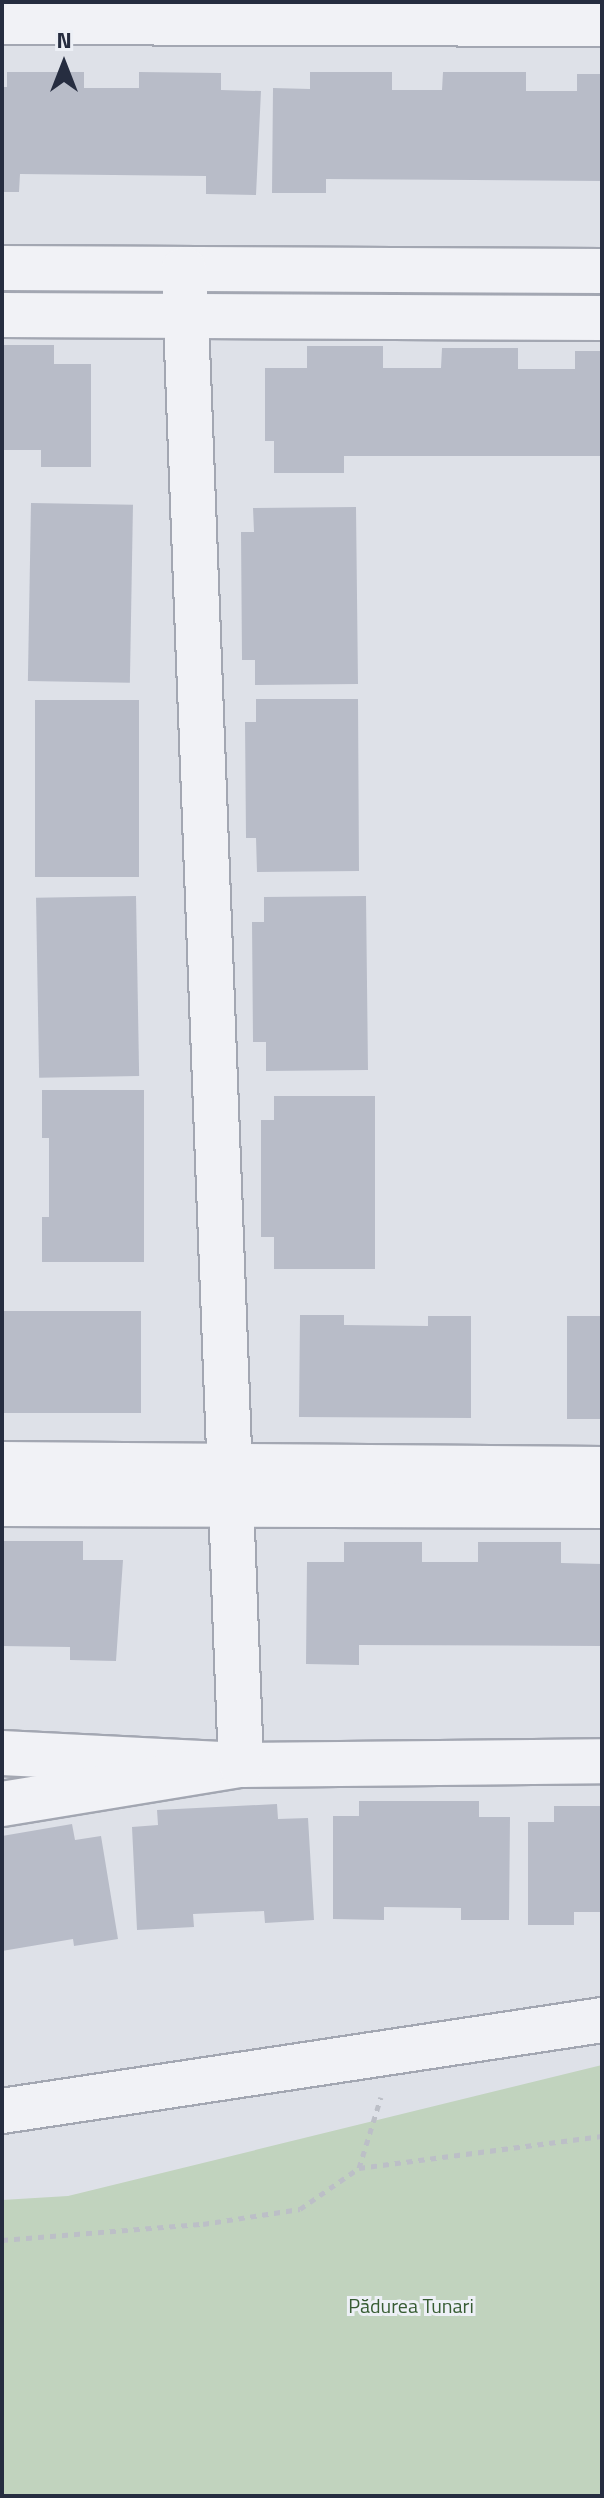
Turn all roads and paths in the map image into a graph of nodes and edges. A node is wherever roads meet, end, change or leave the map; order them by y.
1 (2, 22) edge
2 (602, 24) edge
3 (2, 268) edge
4 (184, 269) junction
5 (602, 271) edge
6 (2, 315) edge
7 (184, 316) junction
8 (602, 318) edge
9 (2, 1464) edge
10 (602, 1469) edge
11 (230, 1485) junction
12 (2, 1504) edge
13 (602, 1506) edge
14 (2, 1753) edge
15 (602, 1761) edge
16 (241, 1765) junction
17 (2, 1804) edge
18 (602, 2020) edge
19 (379, 2053) junction
20 (2, 2111) edge
21 (602, 2136) edge
22 (359, 2168) junction
23 (2, 2240) edge

1 - 2 street
3 - 4 street
4 - 5 street
4 - 7 street
6 - 7 street
7 - 8 street
7 - 11 street
9 - 11 street
10 - 11 street
11 - 12 street
11 - 13 street
11 - 16 street
14 - 16 street
15 - 16 street
16 - 17 street
18 - 19 street
19 - 20 street
19 - 22 path
21 - 22 path
22 - 23 path

